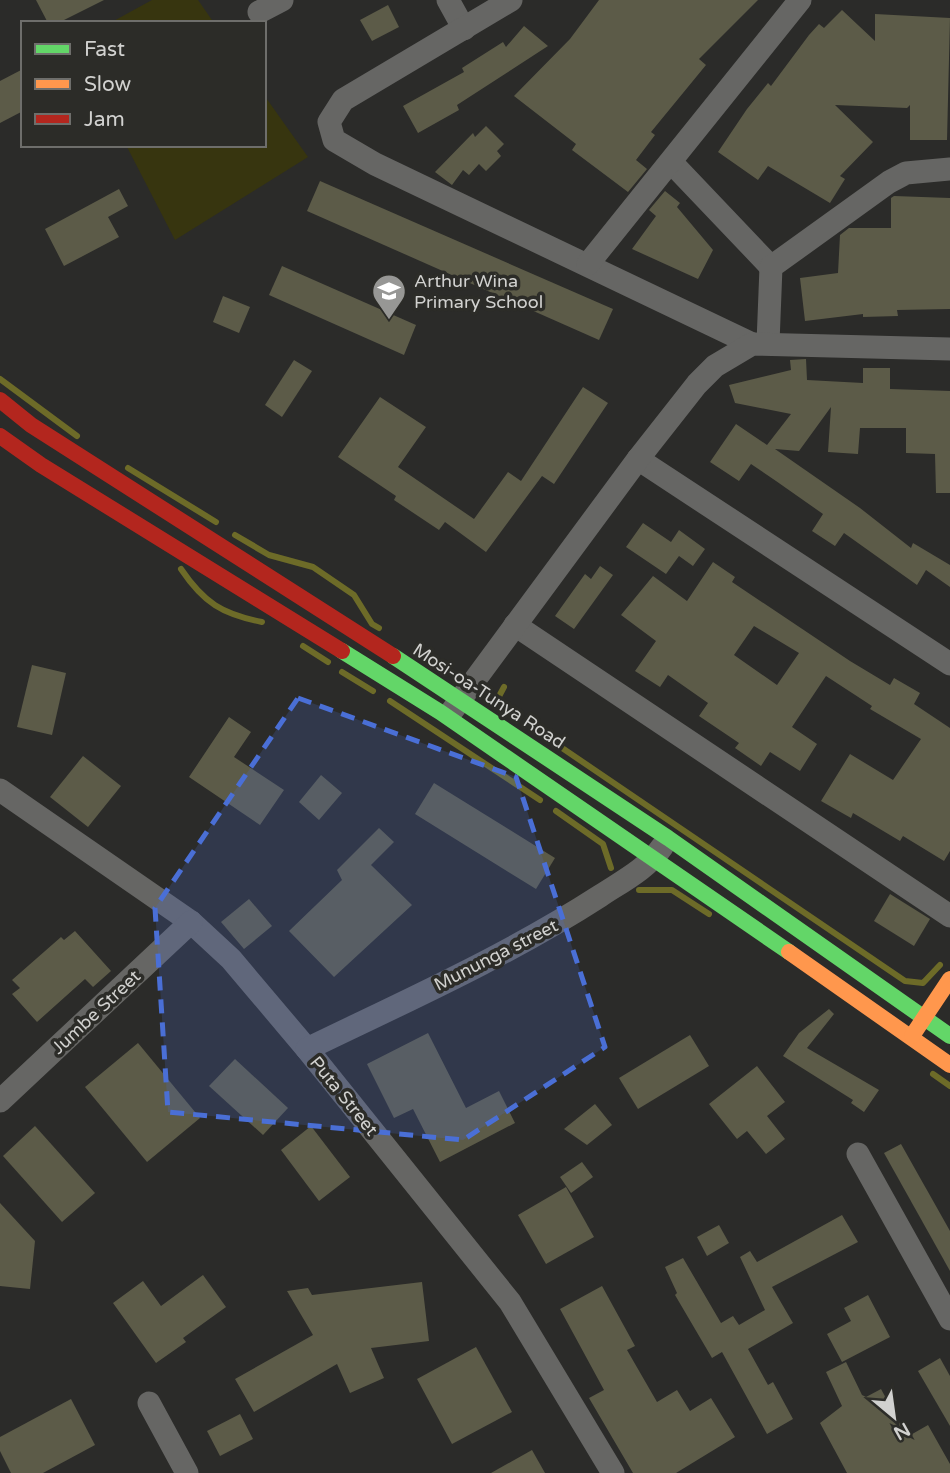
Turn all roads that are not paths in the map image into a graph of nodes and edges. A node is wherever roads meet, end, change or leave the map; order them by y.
1 (282, 0) edge
2 (448, 0) edge
3 (511, 0) edge
4 (800, 0) edge
5 (260, 12) dead end
6 (464, 29) junction
7 (671, 162) junction
8 (950, 169) edge
9 (588, 264) junction
10 (771, 267) junction
11 (760, 344) junction
12 (950, 349) edge
13 (0, 400) edge
14 (0, 436) edge
15 (638, 459) junction
16 (515, 625) junction
17 (950, 664) edge
18 (454, 708) junction
19 (0, 790) edge
20 (662, 847) junction
21 (950, 916) edge
22 (191, 922) junction
23 (950, 979) edge
24 (924, 1018) junction
25 (950, 1036) edge
26 (912, 1037) junction
27 (307, 1049) junction
28 (950, 1065) edge
29 (0, 1101) edge
30 (858, 1154) dead end
31 (950, 1319) edge
32 (149, 1403) dead end
33 (187, 1473) edge
34 (613, 1473) edge

1 - 5 street
2 - 6 street
3 - 6 street
4 - 7 street
6 - 9 street
7 - 9 street
7 - 10 street
8 - 10 street
9 - 11 street
10 - 11 street
11 - 12 street
11 - 15 street
13 - 18 main road, Mosi-oa-Tunya Road
14 - 18 main road, Mosi-oa-Tunya Road
15 - 16 street
15 - 17 street
16 - 18 street
16 - 21 street
18 - 20 main road, Mosi-oa-Tunya Road
18 - 20 main road, Mosi-oa-Tunya Road
19 - 22 street, Puta Street
20 - 24 main road, Mosi-oa-Tunya Road
20 - 26 main road, Mosi-oa-Tunya Road
20 - 27 street, Mununga street
22 - 27 street, Puta Street
22 - 29 street, Jumbe Street
23 - 24 main road
24 - 25 main road, Mosi-oa-Tunya Road
24 - 26 main road
26 - 28 main road, Mosi-oa-Tunya Road
27 - 34 street, Puta Street
30 - 31 street
32 - 33 street

